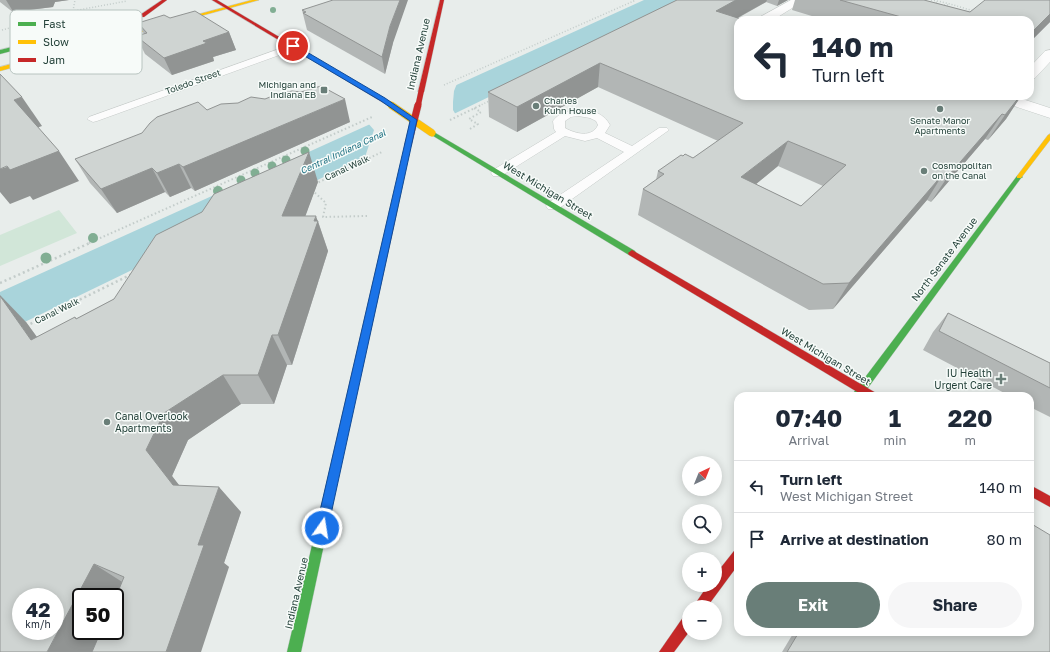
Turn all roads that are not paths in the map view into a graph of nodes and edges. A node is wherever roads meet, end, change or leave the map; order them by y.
1 (165, 0) edge
2 (214, 0) edge
3 (257, 0) edge
4 (442, 0) edge
5 (799, 0) edge
6 (171, 8) dead end
7 (228, 8) junction
8 (142, 15) edge
9 (142, 16) edge
10 (771, 16) edge
11 (142, 31) edge
12 (293, 46) junction
13 (10, 49) edge
14 (0, 52) edge
15 (1050, 54) edge
16 (10, 66) edge
17 (0, 69) edge
18 (1034, 72) edge
19 (1010, 100) edge
20 (1050, 113) edge
21 (93, 118) dead end
22 (414, 120) junction
23 (663, 130) dead end
24 (564, 132) junction
25 (598, 134) junction
26 (1050, 136) edge
27 (632, 151) junction
28 (496, 173) junction
29 (552, 206) junction
30 (857, 392) edge
31 (860, 392) edge
32 (1034, 492) edge
33 (1050, 502) edge
34 (734, 560) edge
35 (704, 600) edge
36 (682, 630) edge
37 (294, 652) edge
38 (666, 652) edge

1 - 8 main road
2 - 7 main road, West Michigan Street
3 - 7 main road
4 - 22 main road, Indiana Avenue, bridge
5 - 10 street
6 - 9 main road
7 - 11 main road
7 - 12 main road, West Michigan Street
12 - 21 lane, Toledo Street
12 - 22 main road, West Michigan Street, bridge
13 - 14 main road
15 - 18 street
16 - 17 main road
19 - 20 street
22 - 28 main road, West Michigan Street, bridge
22 - 37 main road, Indiana Avenue, bridge
23 - 27 lane
24 - 25 lane
24 - 25 lane
24 - 28 lane
25 - 27 lane
26 - 31 main road, North Senate Avenue
27 - 29 lane
28 - 29 main road, West Michigan Street
29 - 30 main road, West Michigan Street
32 - 33 main road
34 - 35 main road
36 - 38 main road

